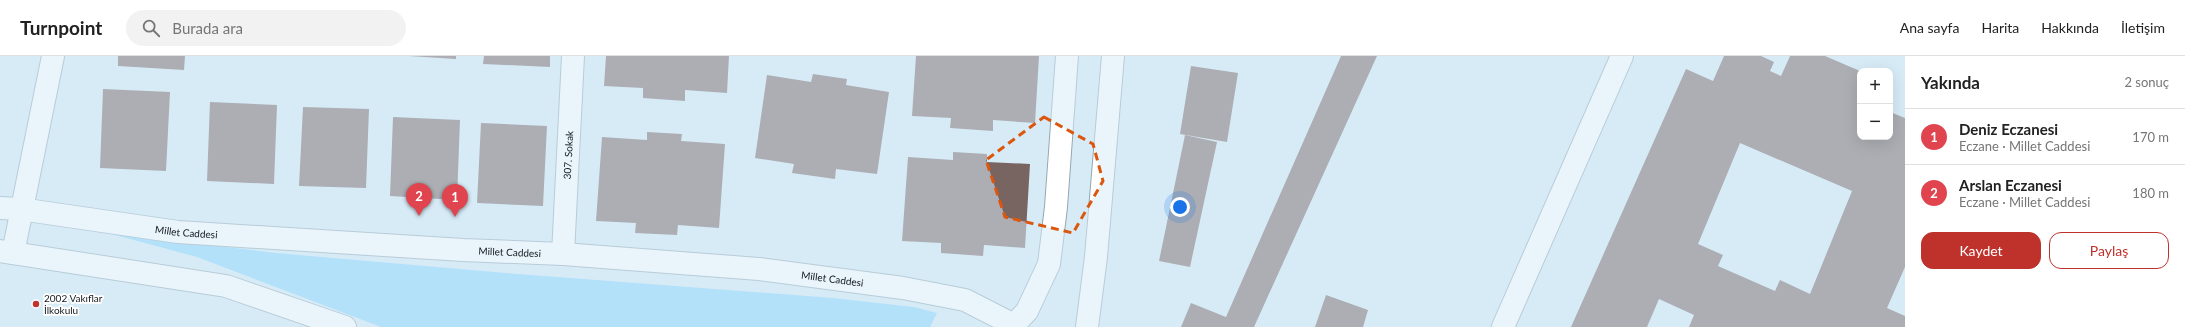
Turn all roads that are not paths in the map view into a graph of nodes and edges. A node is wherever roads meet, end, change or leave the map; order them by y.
1 (53, 56) edge
2 (573, 56) edge
3 (1067, 56) edge
4 (1113, 56) edge
5 (1622, 56) edge
6 (10, 208) edge
7 (6, 252) edge
8 (563, 254) junction
9 (1018, 326) edge
10 (345, 327) edge
11 (981, 327) edge
12 (1087, 327) edge
13 (1503, 327) edge

1 - 6 main road
2 - 8 main road, 307. Sokak
3 - 9 main road
4 - 12 main road
5 - 13 main road
6 - 7 main road
6 - 8 main road, Millet Caddesi
7 - 10 main road
8 - 9 main road, Millet Caddesi
9 - 11 main road

